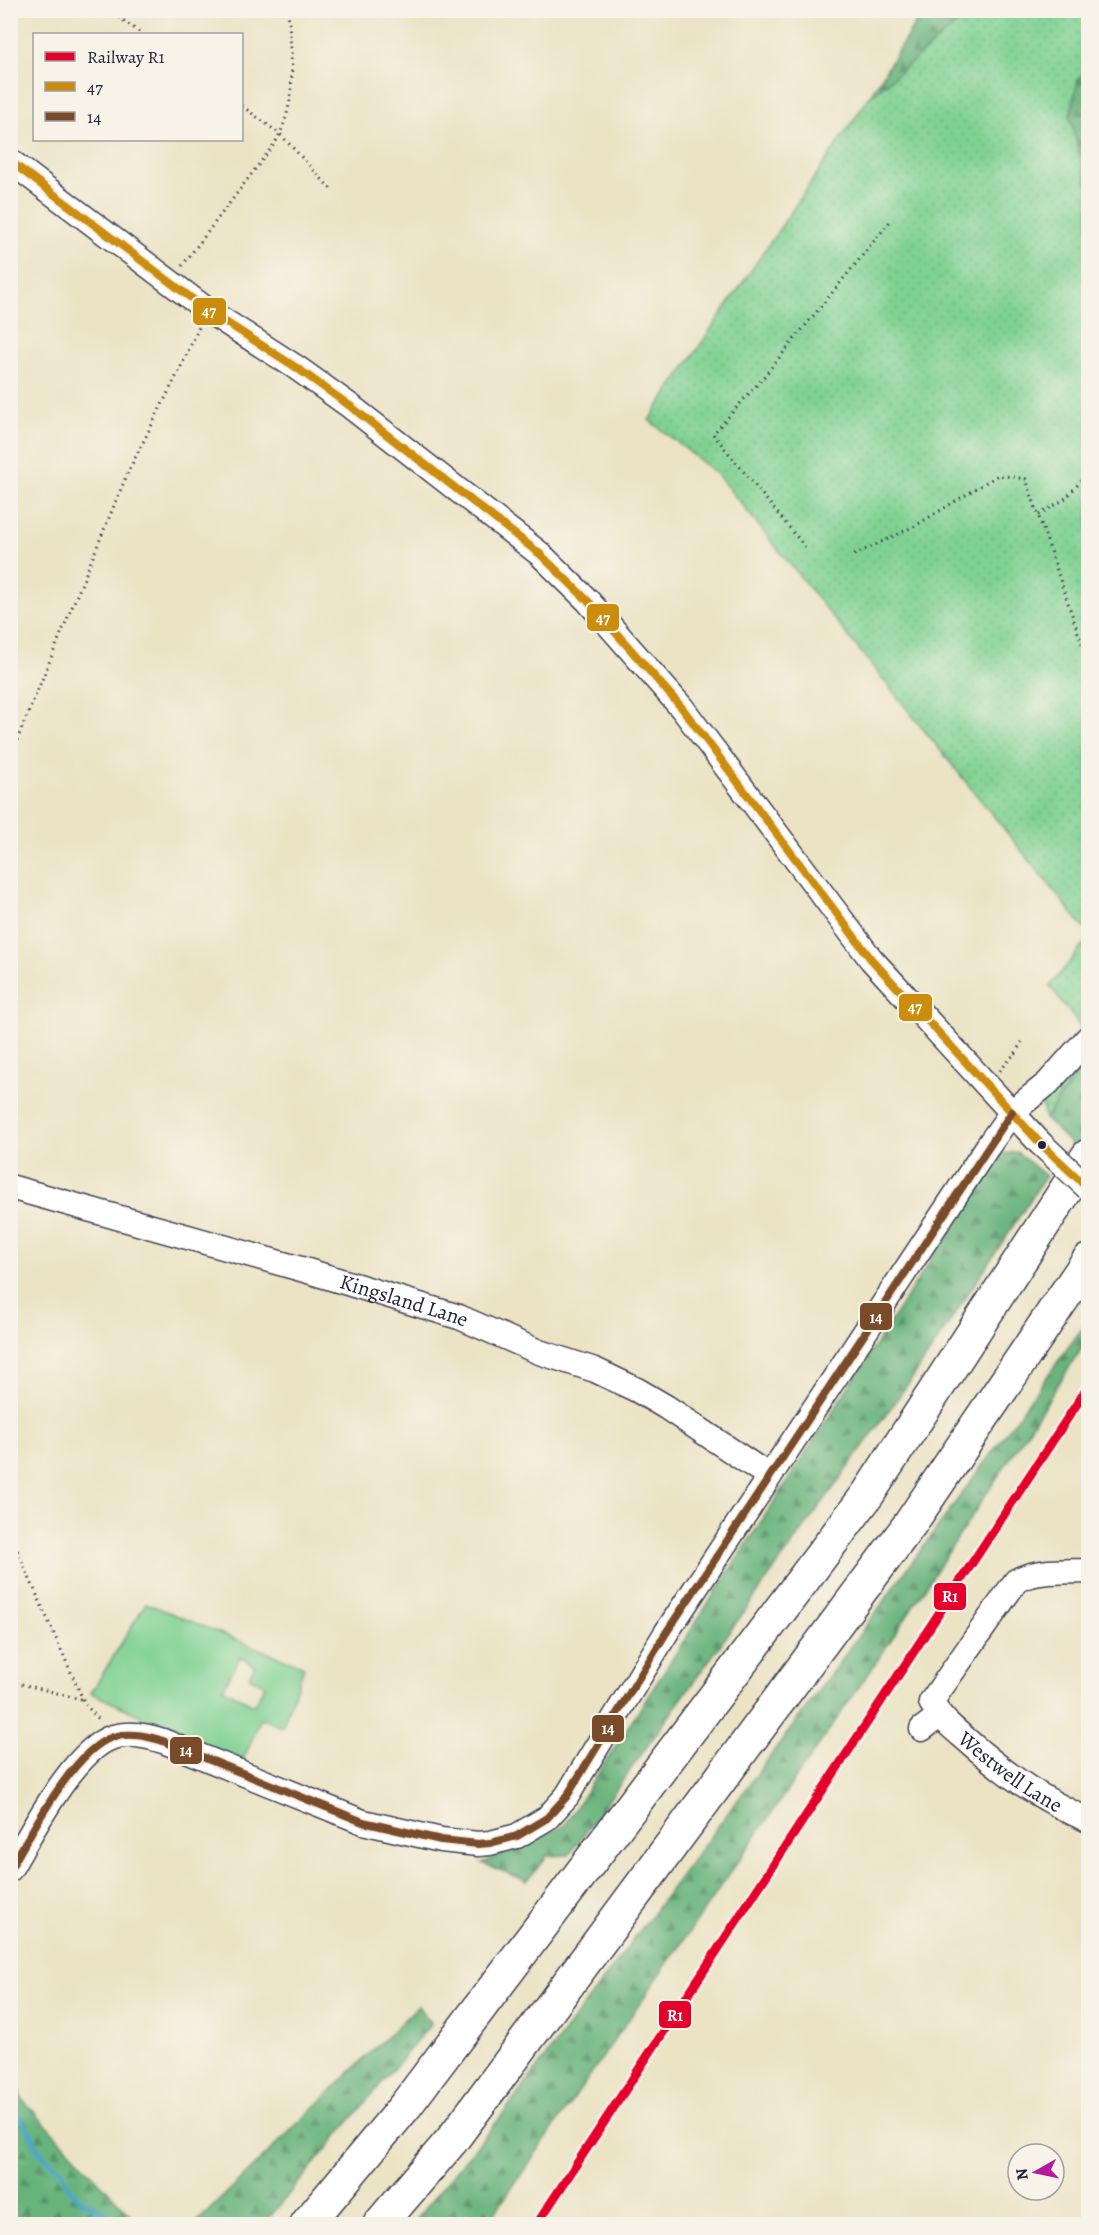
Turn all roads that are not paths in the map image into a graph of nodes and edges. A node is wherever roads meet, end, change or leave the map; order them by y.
1 (10, 161) edge
2 (1089, 1038) edge
3 (1012, 1112) junction
4 (1089, 1156) edge
5 (10, 1187) edge
6 (1089, 1188) edge
7 (1089, 1261) edge
8 (769, 1476) junction
9 (1089, 1571) edge
10 (1089, 1820) edge
11 (10, 1869) edge
12 (307, 2224) edge
13 (380, 2224) edge

1 - 3 street
2 - 3 street
3 - 6 street, bridge
3 - 8 street
4 - 12 highway
5 - 8 street, Kingsland Lane
7 - 13 highway
8 - 11 street
9 - 10 street, Westwell Lane

